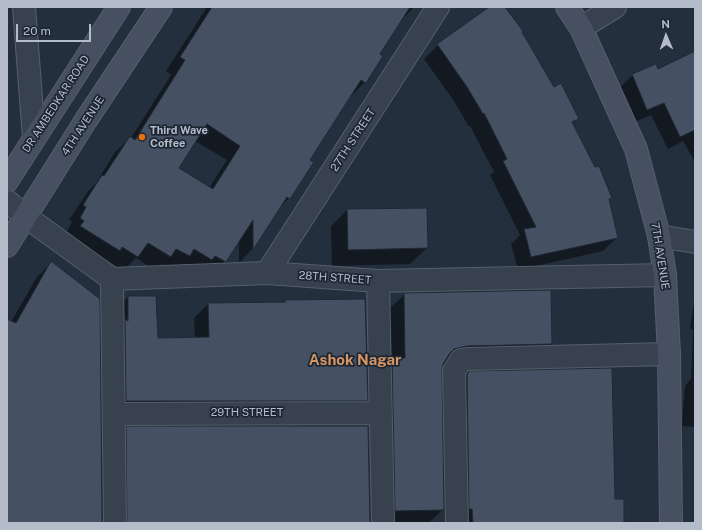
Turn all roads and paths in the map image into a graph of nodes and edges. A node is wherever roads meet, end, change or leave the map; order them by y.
1 (24, 7) edge
2 (119, 7) edge
3 (161, 7) edge
4 (438, 7) edge
5 (567, 7) edge
6 (615, 7) edge
7 (581, 28) junction
8 (34, 138) junction
9 (7, 181) edge
10 (7, 201) edge
11 (25, 216) junction
12 (659, 236) junction
13 (695, 242) edge
14 (7, 246) edge
15 (268, 273) junction
16 (665, 275) junction
17 (112, 279) junction
18 (378, 281) junction
19 (668, 354) junction
20 (380, 412) junction
21 (114, 414) junction
22 (115, 523) edge
23 (383, 523) edge
24 (457, 523) edge
25 (671, 523) edge

1 - 8 street
2 - 8 main road, DR AMBEDKAR ROAD
3 - 11 main road, 4TH AVENUE
4 - 15 street, 27TH STREET
5 - 7 main road, 7TH AVENUE
6 - 7 street
7 - 12 main road, 7TH AVENUE
8 - 9 main road, DR AMBEDKAR ROAD
10 - 11 street
11 - 14 main road, 4TH AVENUE
11 - 17 street
12 - 13 street
12 - 16 main road, 7TH AVENUE
15 - 17 street, 28TH STREET
15 - 18 street, 28TH STREET
16 - 18 street, 28TH STREET
16 - 19 main road, 7TH AVENUE
17 - 21 street
18 - 20 street
19 - 24 street
19 - 25 main road, 7TH AVENUE
20 - 21 street, 29TH STREET
20 - 23 street
21 - 22 street

